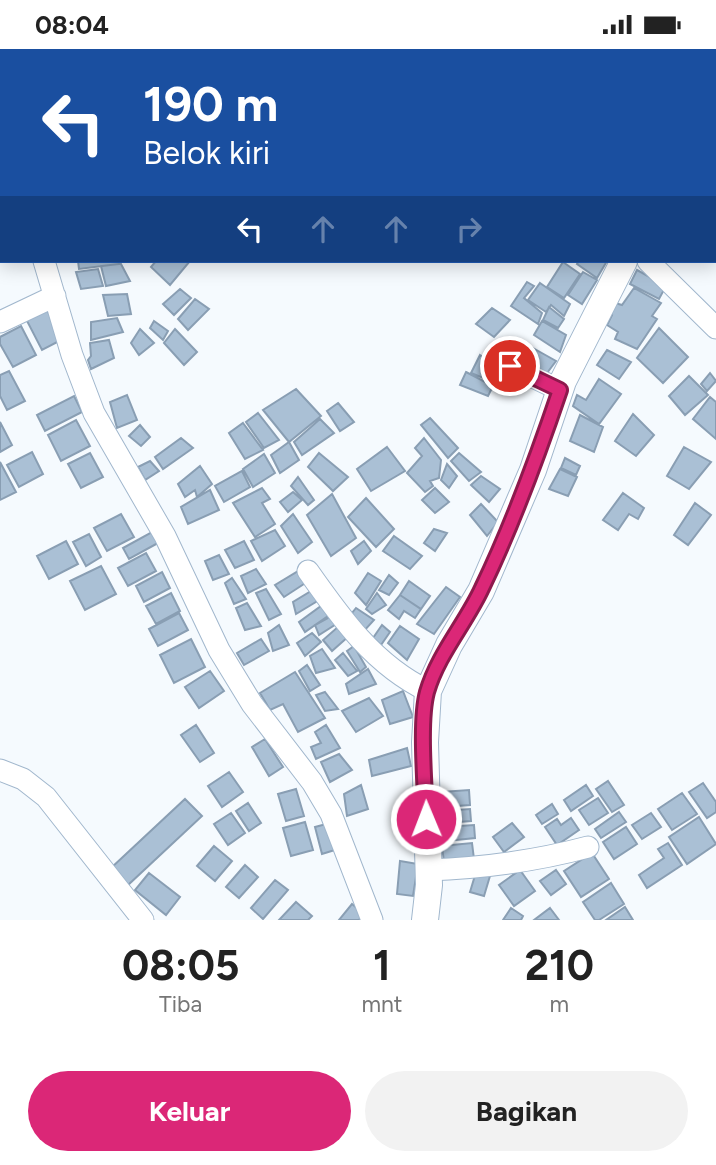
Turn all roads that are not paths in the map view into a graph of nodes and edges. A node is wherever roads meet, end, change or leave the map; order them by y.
1 (45, 263) edge
2 (623, 263) edge
3 (650, 263) edge
4 (55, 296) junction
5 (0, 322) edge
6 (716, 328) edge
7 (510, 366) dead end
8 (560, 390) junction
9 (308, 571) dead end
10 (428, 691) junction
11 (0, 770) edge
12 (589, 847) dead end
13 (428, 870) junction
14 (143, 920) edge
15 (372, 920) edge
16 (425, 920) edge

1 - 4 street
2 - 8 main road
3 - 6 street
4 - 5 street
4 - 15 street
7 - 8 street
8 - 10 main road
9 - 10 street
10 - 13 main road
11 - 14 street
12 - 13 street
13 - 16 main road

